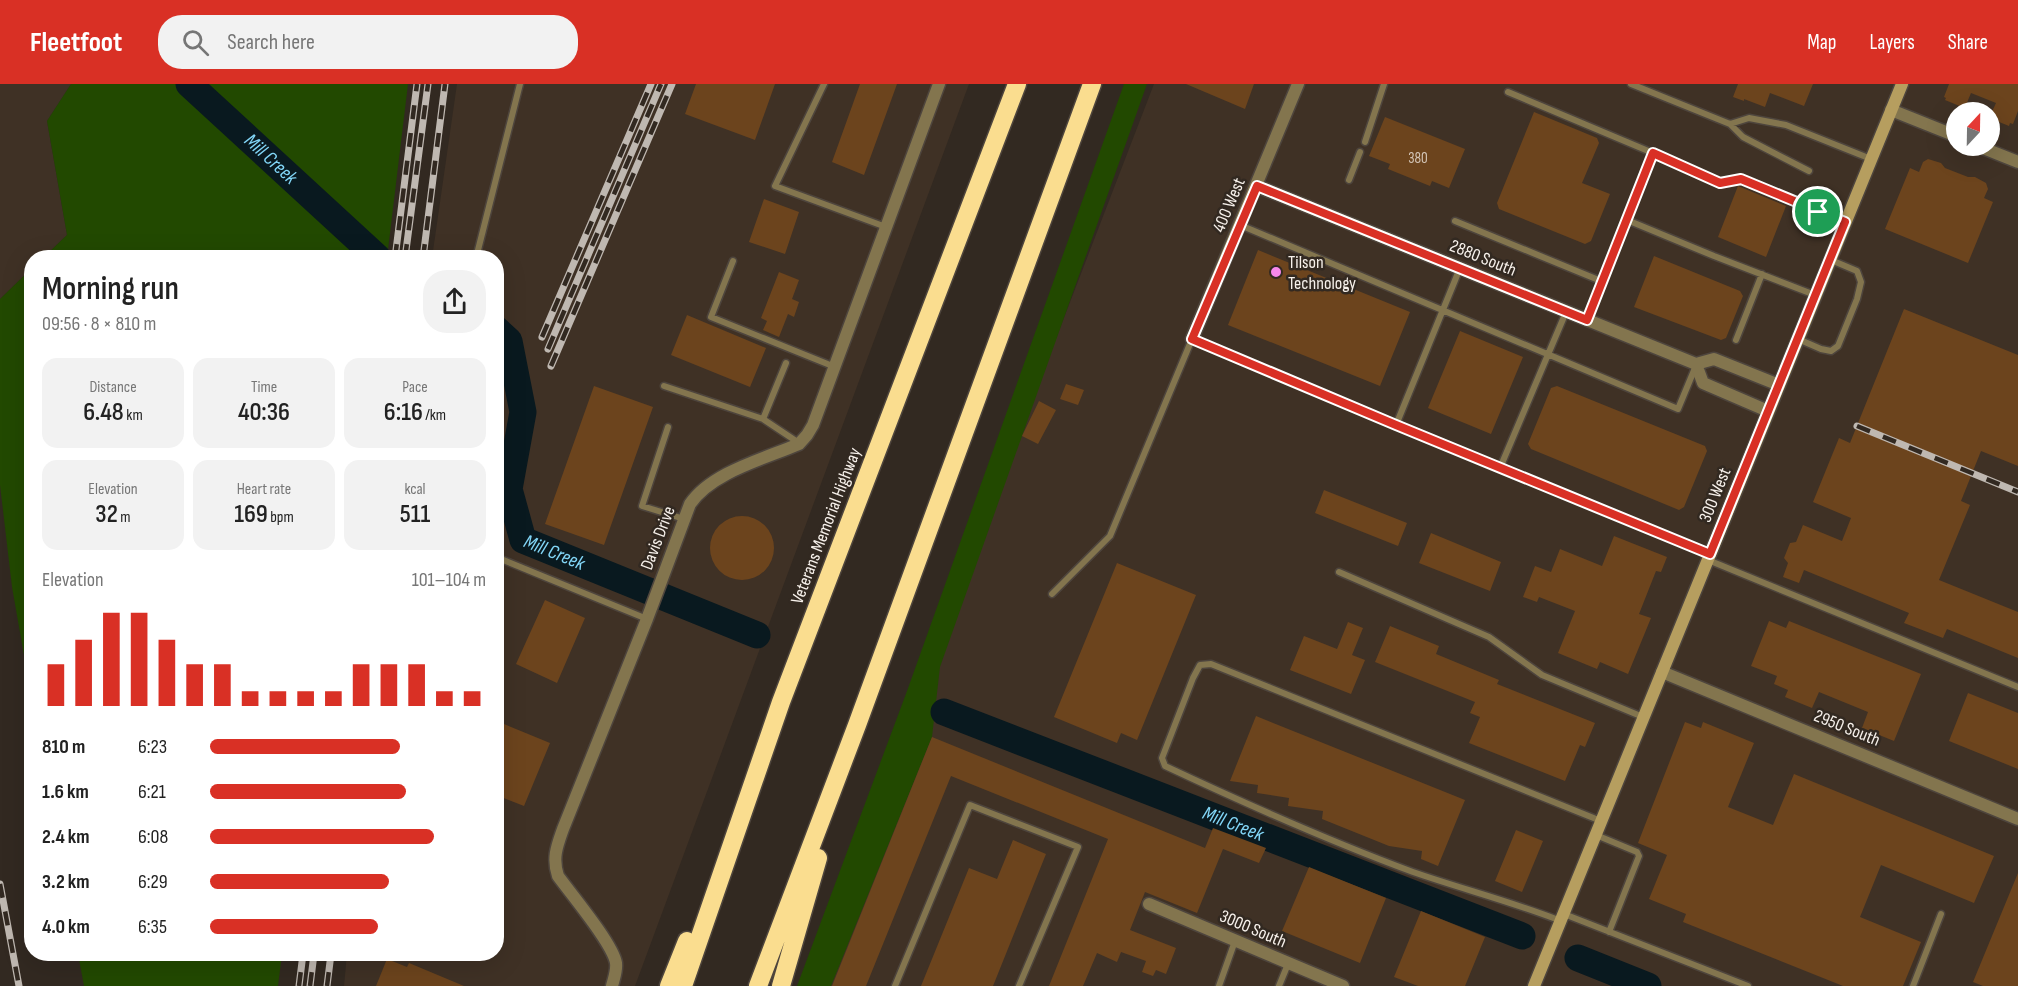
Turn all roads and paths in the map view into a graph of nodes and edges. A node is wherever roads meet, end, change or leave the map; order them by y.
1 (520, 84) edge
2 (824, 84) edge
3 (939, 84) edge
4 (1017, 84) edge
5 (1092, 84) edge
6 (1299, 84) edge
7 (1384, 84) edge
8 (1631, 84) edge
9 (1902, 84) edge
10 (1508, 92) dead end
11 (1891, 110) junction
12 (1730, 124) junction
13 (1946, 132) edge
14 (1365, 142) dead end
15 (1360, 152) dead end
16 (1653, 153) junction
17 (2000, 155) edge
18 (1871, 159) junction
19 (2018, 162) edge
20 (1809, 171) dead end
21 (1349, 180) dead end
22 (1257, 186) junction
23 (1627, 220) junction
24 (1455, 221) dead end
25 (1845, 222) junction
26 (1240, 225) junction
27 (887, 227) junction
28 (478, 250) edge
29 (1830, 260) junction
30 (734, 261) dead end
31 (1460, 268) junction
32 (1762, 274) junction
33 (1601, 281) junction
34 (1815, 295) junction
35 (1444, 310) junction
36 (1566, 312) junction
37 (1587, 320) junction
38 (1192, 339) junction
39 (1797, 339) junction
40 (1736, 340) dead end
41 (1548, 354) junction
42 (786, 363) dead end
43 (1696, 364) junction
44 (835, 367) junction
45 (1779, 385) junction
46 (664, 386) dead end
47 (1768, 411) junction
48 (763, 419) junction
49 (1396, 425) junction
50 (668, 427) dead end
51 (799, 444) junction
52 (1500, 468) junction
53 (684, 519) junction
54 (1709, 557) junction
55 (504, 560) edge
56 (1339, 572) dead end
57 (1052, 594) dead end
58 (647, 619) junction
59 (1662, 672) junction
60 (2018, 687) edge
61 (781, 702) junction
62 (1644, 717) junction
63 (857, 726) junction
64 (2018, 819) edge
65 (1602, 821) junction
66 (1596, 835) junction
67 (1149, 904) dead end
68 (1941, 914) dead end
69 (1563, 918) junction
70 (1609, 932) junction
71 (1235, 941) junction
72 (1288, 964) junction
73 (612, 986) edge
74 (669, 986) edge
75 (683, 986) edge
76 (758, 986) edge
77 (781, 986) edge
78 (895, 986) edge
79 (1019, 986) edge
80 (1219, 986) edge
81 (1279, 986) edge
82 (1343, 986) edge
83 (1534, 986) edge
84 (1748, 986) edge
85 (1913, 986) edge

1 - 28 lane
2 - 27 lane
3 - 27 street
4 - 61 highway, Veterans Memorial Highway
5 - 63 highway
6 - 22 street, 400 West
7 - 14 lane
8 - 12 lane
9 - 11 main road, 300 West
10 - 16 lane
11 - 13 street
11 - 18 main road, 300 West
12 - 18 lane
12 - 20 lane
15 - 21 lane
16 - 23 lane
16 - 25 lane
17 - 19 street
18 - 25 main road, 300 West
22 - 26 street, 400 West
22 - 31 street, 2880 South
23 - 32 lane
23 - 33 lane
24 - 33 lane
25 - 29 main road, 300 West
26 - 35 lane
26 - 38 street, 400 West
27 - 44 street
29 - 34 main road, 300 West
29 - 39 lane
30 - 44 lane
31 - 35 lane
31 - 36 street, 2880 South
32 - 34 lane
32 - 40 lane
33 - 37 lane
34 - 39 main road, 300 West
35 - 41 lane
35 - 49 lane
36 - 37 street, 2880 South
36 - 41 lane
37 - 43 street, 2880 South
38 - 49 lane
38 - 57 lane
39 - 45 main road, 300 West
41 - 43 lane
41 - 52 lane
42 - 48 lane
43 - 45 street, 2880 South
43 - 47 street
44 - 51 street
45 - 47 main road, 300 West
46 - 48 lane
47 - 54 main road, 300 West
48 - 51 lane
49 - 52 lane
50 - 53 lane
51 - 53 street, Davis Drive
52 - 54 lane
53 - 58 street, Davis Drive
54 - 59 main road, 300 West
54 - 60 lane
55 - 58 lane
56 - 62 lane
58 - 73 street, Davis Drive
59 - 62 main road, 300 West
59 - 64 street, 2950 South
61 - 74 highway
61 - 75 highway, Veterans Memorial Highway
62 - 65 main road, 300 West
63 - 76 highway
63 - 77 highway
65 - 66 main road, 300 West
65 - 69 lane
66 - 69 main road, 300 West
66 - 70 lane
67 - 71 street, 3000 South
68 - 85 lane
69 - 70 lane
69 - 83 main road, 300 West
70 - 84 lane
71 - 72 street, 3000 South
71 - 80 lane
72 - 81 lane
72 - 82 street, 3000 South
78 - 79 lane

